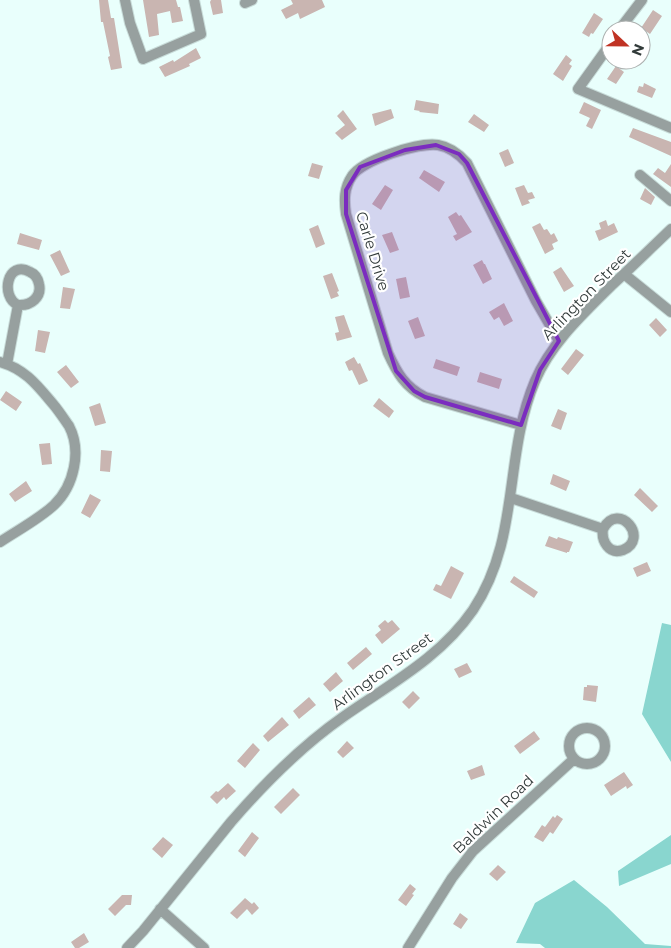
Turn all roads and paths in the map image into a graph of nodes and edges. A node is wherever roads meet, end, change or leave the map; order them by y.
1 (125, 0) edge
2 (194, 0) edge
3 (642, 0) edge
4 (627, 20) edge
5 (601, 57) edge
6 (671, 128) edge
7 (640, 176) dead end
8 (671, 201) edge
9 (671, 229) edge
10 (624, 274) junction
11 (18, 305) dead end
12 (671, 312) edge
13 (559, 341) junction
14 (3, 363) edge
15 (521, 425) junction
16 (511, 498) junction
17 (603, 529) dead end
18 (0, 542) edge
19 (574, 759) dead end
20 (160, 909) junction
21 (127, 948) edge
22 (204, 948) edge
23 (408, 948) edge

1 - 2 street
3 - 4 street
5 - 6 street
7 - 8 street
9 - 10 street, Arlington Street
10 - 12 street
10 - 13 street, Arlington Street
11 - 14 street
13 - 15 street, Arlington Street
13 - 15 street, Carle Drive
14 - 18 street
15 - 16 street, Arlington Street
16 - 17 street
16 - 20 street, Arlington Street
19 - 23 street, Baldwin Road
20 - 21 street, Arlington Street
20 - 22 street

